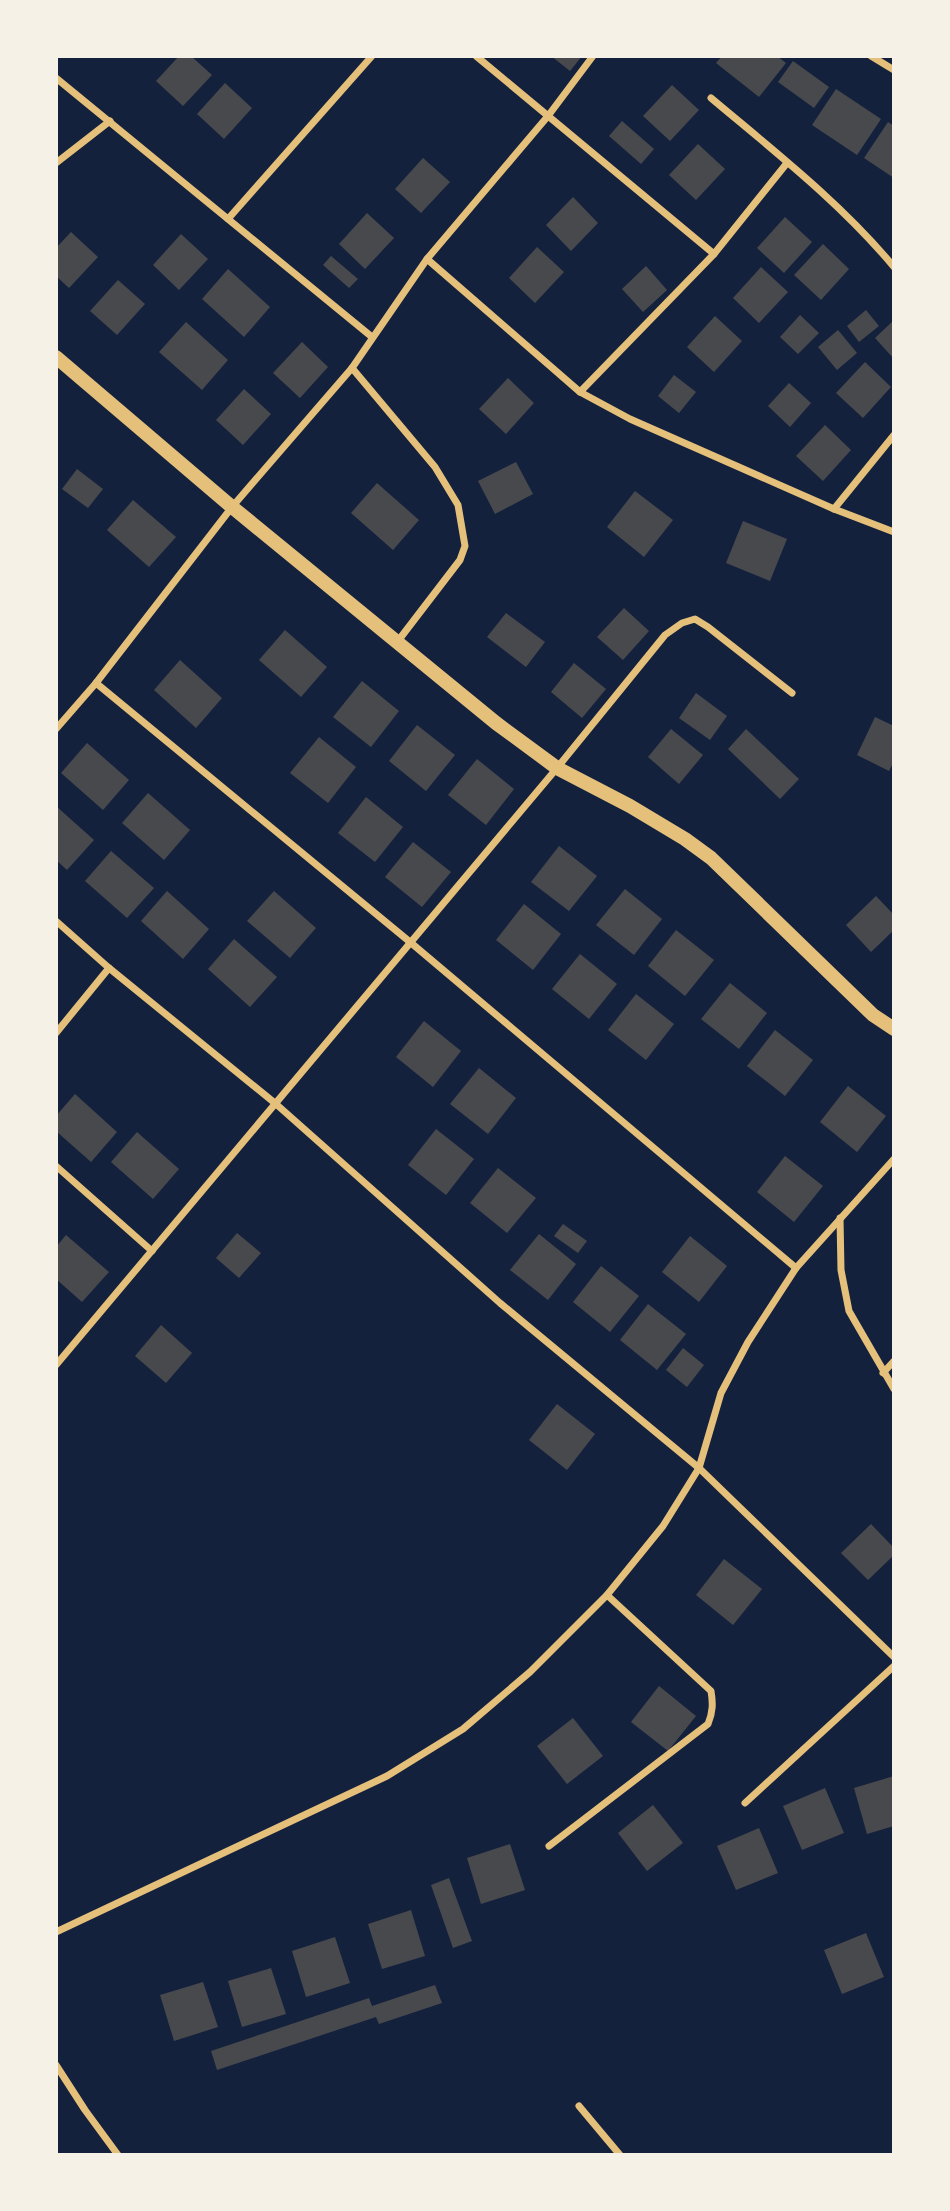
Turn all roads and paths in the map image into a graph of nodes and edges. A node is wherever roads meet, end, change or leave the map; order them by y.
1 (372, 56) edge
2 (476, 56) edge
3 (593, 56) edge
4 (871, 56) edge
5 (894, 70) edge
6 (56, 78) edge
7 (711, 98) dead end
8 (548, 116) junction
9 (110, 121) junction
10 (56, 163) edge
11 (787, 163) junction
12 (229, 219) junction
13 (714, 254) junction
14 (427, 259) junction
15 (894, 267) edge
16 (372, 337) junction
17 (56, 357) edge
18 (352, 368) junction
19 (580, 392) junction
20 (894, 435) edge
21 (232, 507) junction
22 (834, 509) junction
23 (894, 532) edge
24 (398, 641) junction
25 (96, 683) junction
26 (792, 693) dead end
27 (56, 729) edge
28 (557, 768) junction
29 (56, 921) edge
30 (411, 942) junction
31 (109, 968) junction
32 (894, 1029) edge
33 (56, 1033) edge
34 (276, 1104) junction
35 (894, 1159) edge
36 (56, 1166) edge
37 (840, 1218) junction
38 (152, 1251) junction
39 (796, 1268) junction
40 (894, 1361) edge
41 (56, 1365) edge
42 (883, 1373) junction
43 (894, 1389) edge
44 (699, 1468) junction
45 (607, 1595) junction
46 (894, 1657) edge
47 (894, 1666) edge
48 (745, 1802) dead end
49 (550, 1846) dead end
50 (56, 1932) edge
51 (56, 2065) edge
52 (579, 2106) dead end
53 (118, 2155) edge
54 (620, 2155) edge

1 - 12 street
2 - 8 street
3 - 8 street
4 - 5 street
6 - 9 street
7 - 11 street
8 - 13 street
8 - 14 street
9 - 10 street
9 - 12 street
11 - 13 street
11 - 15 street
12 - 16 street
13 - 19 street
14 - 16 street
14 - 19 street
16 - 18 street
17 - 21 main road
18 - 21 street
18 - 24 street
19 - 22 street
20 - 22 street
21 - 24 main road
21 - 25 street
22 - 23 street
24 - 28 main road
25 - 27 street
25 - 30 street
26 - 28 street
28 - 30 street
28 - 32 main road
29 - 31 street
30 - 34 street
30 - 39 street
31 - 33 street
31 - 34 street
34 - 38 street
34 - 44 street
35 - 37 street
36 - 38 street
37 - 39 street
37 - 42 street
38 - 41 street
39 - 44 street
40 - 42 street
42 - 43 street
44 - 45 street
44 - 46 street
45 - 49 street
45 - 50 street
47 - 48 street
51 - 53 street
52 - 54 street

